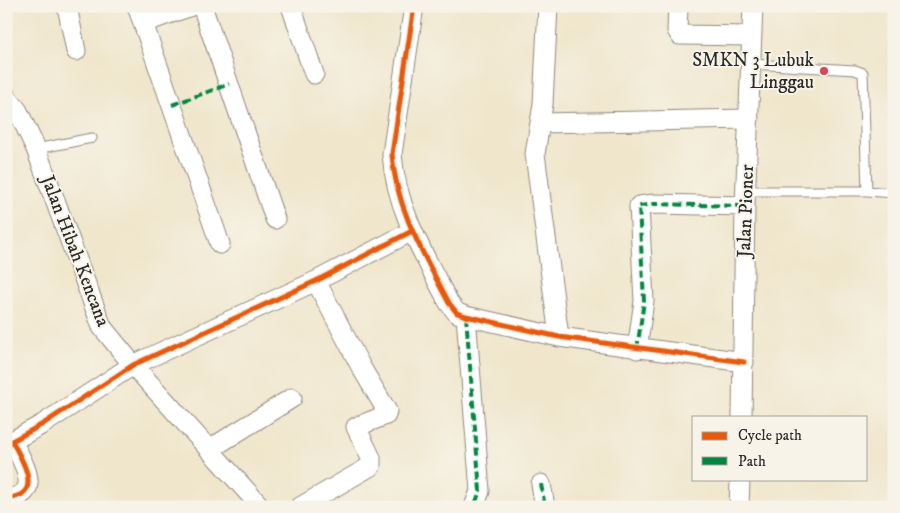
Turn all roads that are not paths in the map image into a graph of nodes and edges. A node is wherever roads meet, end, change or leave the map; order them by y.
1 (67, 6) edge
2 (191, 6) edge
3 (202, 6) edge
4 (291, 6) edge
5 (414, 6) edge
6 (548, 6) edge
7 (678, 6) edge
8 (752, 6) edge
9 (140, 15) edge
10 (751, 36) junction
11 (76, 52) dead end
12 (751, 64) junction
13 (314, 74) dead end
14 (6, 96) edge
15 (750, 119) junction
16 (540, 123) junction
17 (92, 138) dead end
18 (36, 149) junction
19 (867, 191) junction
20 (894, 192) edge
21 (745, 198) junction
22 (275, 219) dead end
23 (412, 231) junction
24 (220, 244) dead end
25 (316, 281) junction
26 (466, 316) junction
27 (559, 337) junction
28 (637, 348) junction
29 (744, 362) junction
30 (133, 365) junction
31 (292, 398) dead end
32 (742, 416) edge
33 (9, 435) edge
34 (210, 449) junction
35 (740, 480) edge
36 (541, 484) dead end
37 (6, 500) edge
38 (262, 507) edge
39 (300, 507) edge
40 (474, 507) edge
41 (545, 507) edge
42 (739, 507) edge

1 - 11 street
2 - 9 street
3 - 22 street
4 - 13 street
5 - 23 street
6 - 16 street
7 - 10 street
8 - 10 street, Jalan Pioner
9 - 24 street
10 - 12 street, Jalan Pioner
12 - 15 street, Jalan Pioner
12 - 19 lane
14 - 18 street, Jalan Hibah Kencana
15 - 16 street
15 - 21 street, Jalan Pioner
16 - 27 street
17 - 18 lane
18 - 30 street, Jalan Hibah Kencana
19 - 20 lane
19 - 21 lane
21 - 28 street
21 - 29 street, Jalan Pioner
23 - 25 street
23 - 26 street
25 - 30 street
25 - 39 street
26 - 27 street
26 - 40 street
27 - 28 street
28 - 29 street
29 - 32 street, Jalan Pioner
30 - 33 street
30 - 34 street, Jalan Hibah Kencana
31 - 34 street
33 - 37 street
34 - 38 street, Jalan Hibah Kencana
35 - 42 street
36 - 41 street

